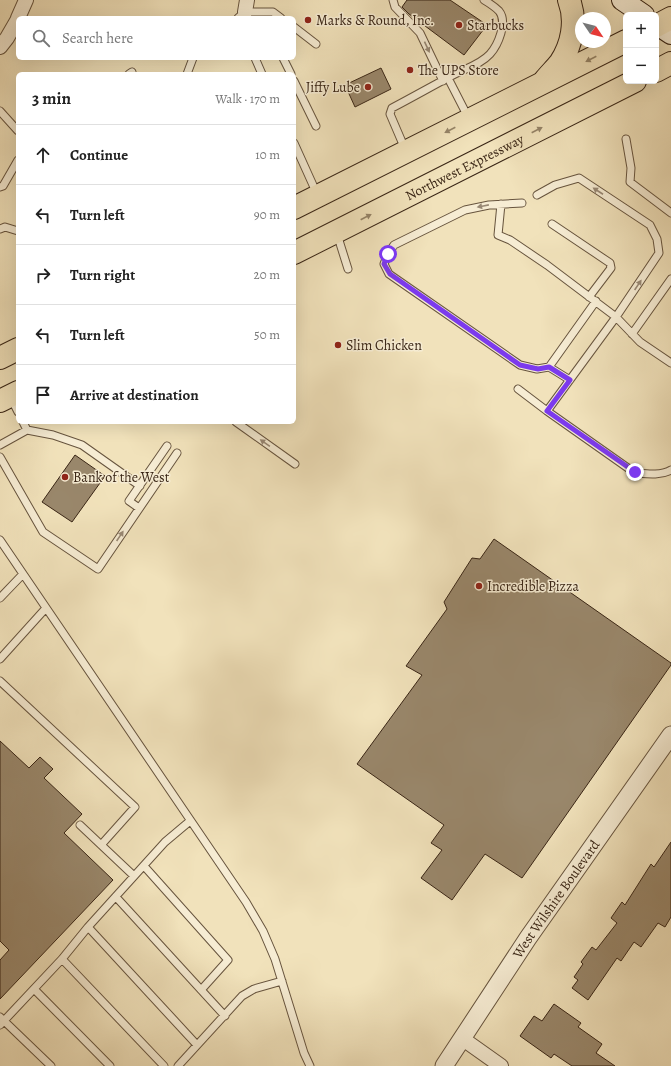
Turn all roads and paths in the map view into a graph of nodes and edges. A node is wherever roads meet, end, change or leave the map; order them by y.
1 (26, 0) edge
2 (393, 0) edge
3 (484, 0) edge
4 (569, 0) edge
5 (622, 0) edge
6 (640, 12) edge
7 (245, 13) edge
8 (19, 16) edge
9 (278, 16) edge
10 (16, 21) edge
11 (296, 29) edge
12 (623, 43) edge
13 (316, 44) dead end
14 (0, 47) edge
15 (192, 60) edge
16 (255, 60) edge
17 (284, 60) edge
18 (671, 63) edge
19 (659, 69) edge
20 (189, 72) edge
21 (260, 72) edge
22 (290, 72) edge
23 (445, 80) junction
24 (542, 84) junction
25 (629, 84) edge
26 (296, 85) edge
27 (0, 111) edge
28 (470, 120) junction
29 (316, 126) dead end
30 (16, 129) edge
31 (626, 139) dead end
32 (406, 152) junction
33 (297, 158) edge
34 (16, 163) edge
35 (0, 187) edge
36 (537, 195) dead end
37 (318, 196) junction
38 (522, 203) dead end
39 (501, 204) junction
40 (296, 207) edge
41 (671, 213) edge
42 (552, 224) dead end
43 (0, 229) edge
44 (16, 230) edge
45 (336, 232) junction
46 (296, 252) edge
47 (348, 269) dead end
48 (671, 279) edge
49 (589, 297) junction
50 (596, 301) junction
51 (616, 317) junction
52 (632, 334) junction
53 (671, 363) edge
54 (549, 367) junction
55 (570, 380) junction
56 (518, 389) dead end
57 (547, 411) junction
58 (24, 424) edge
59 (239, 424) edge
60 (27, 430) junction
61 (0, 445) edge
62 (167, 446) dead end
63 (177, 453) dead end
64 (0, 457) edge
65 (295, 464) dead end
66 (671, 470) edge
67 (140, 486) junction
68 (139, 508) junction
69 (0, 540) edge
70 (23, 574) junction
71 (0, 598) edge
72 (46, 608) junction
73 (0, 659) edge
74 (0, 680) edge
75 (671, 735) edge
76 (190, 821) junction
77 (80, 825) dead end
78 (101, 845) junction
79 (144, 866) junction
80 (134, 876) junction
81 (116, 897) junction
82 (88, 927) junction
83 (62, 959) junction
84 (282, 981) junction
85 (34, 989) junction
86 (201, 990) junction
87 (224, 1016) junction
88 (1, 1021) edge
89 (462, 1039) junction
90 (197, 1045) junction
91 (51, 1066) edge
92 (110, 1066) edge
93 (164, 1066) edge
94 (178, 1066) edge
95 (310, 1066) edge
96 (444, 1066) edge
97 (501, 1066) edge

1 - 8 street
2 -> 23 lane
3 - 23 lane
4 - 24 highway
5 - 6 main road
7 - 9 lane
10 - 14 street
11 - 13 lane
12 -> 24 highway
15 - 20 lane
16 - 21 lane
17 - 22 lane
18 - 19 highway
23 - 28 lane
23 - 32 lane
24 - 28 highway
45 -> 25 highway, Northwest Expressway
26 - 29 lane
27 - 30 lane
28 -> 32 highway
31 - 41 lane
32 - 37 highway
33 - 37 lane
34 - 35 lane
51 -> 36 lane
37 - 40 highway
38 - 39 lane
39 - 49 lane
39 -> 54 lane
42 - 49 lane
43 - 44 lane
45 - 46 highway, Northwest Expressway
45 - 47 lane
48 - 52 lane
49 - 50 lane
50 - 51 lane
50 - 54 lane
51 - 52 lane
51 - 55 lane
52 - 53 lane
54 - 55 lane
55 - 57 lane
56 - 57 lane
57 - 66 lane
58 - 60 lane
65 -> 59 lane
60 - 61 lane
60 - 67 lane
62 - 67 lane
63 - 68 lane
64 -> 68 lane
67 - 68 lane
69 - 70 lane
70 - 71 lane
70 - 72 lane
72 - 73 lane
72 - 76 lane
74 - 78 lane
75 - 89 street, West Wilshire Boulevard
76 - 79 lane
76 - 84 lane
77 - 78 lane
78 - 80 lane
79 - 80 lane
79 - 86 lane
80 - 81 lane
81 - 82 lane
81 - 86 lane
82 - 83 lane
82 - 90 lane
83 - 85 lane
83 - 93 lane
84 - 87 lane
84 - 95 lane
85 - 88 lane
85 - 92 lane
86 - 87 lane
87 - 90 lane
88 - 91 lane
89 - 96 street, West Wilshire Boulevard
89 - 97 street
90 - 94 lane

